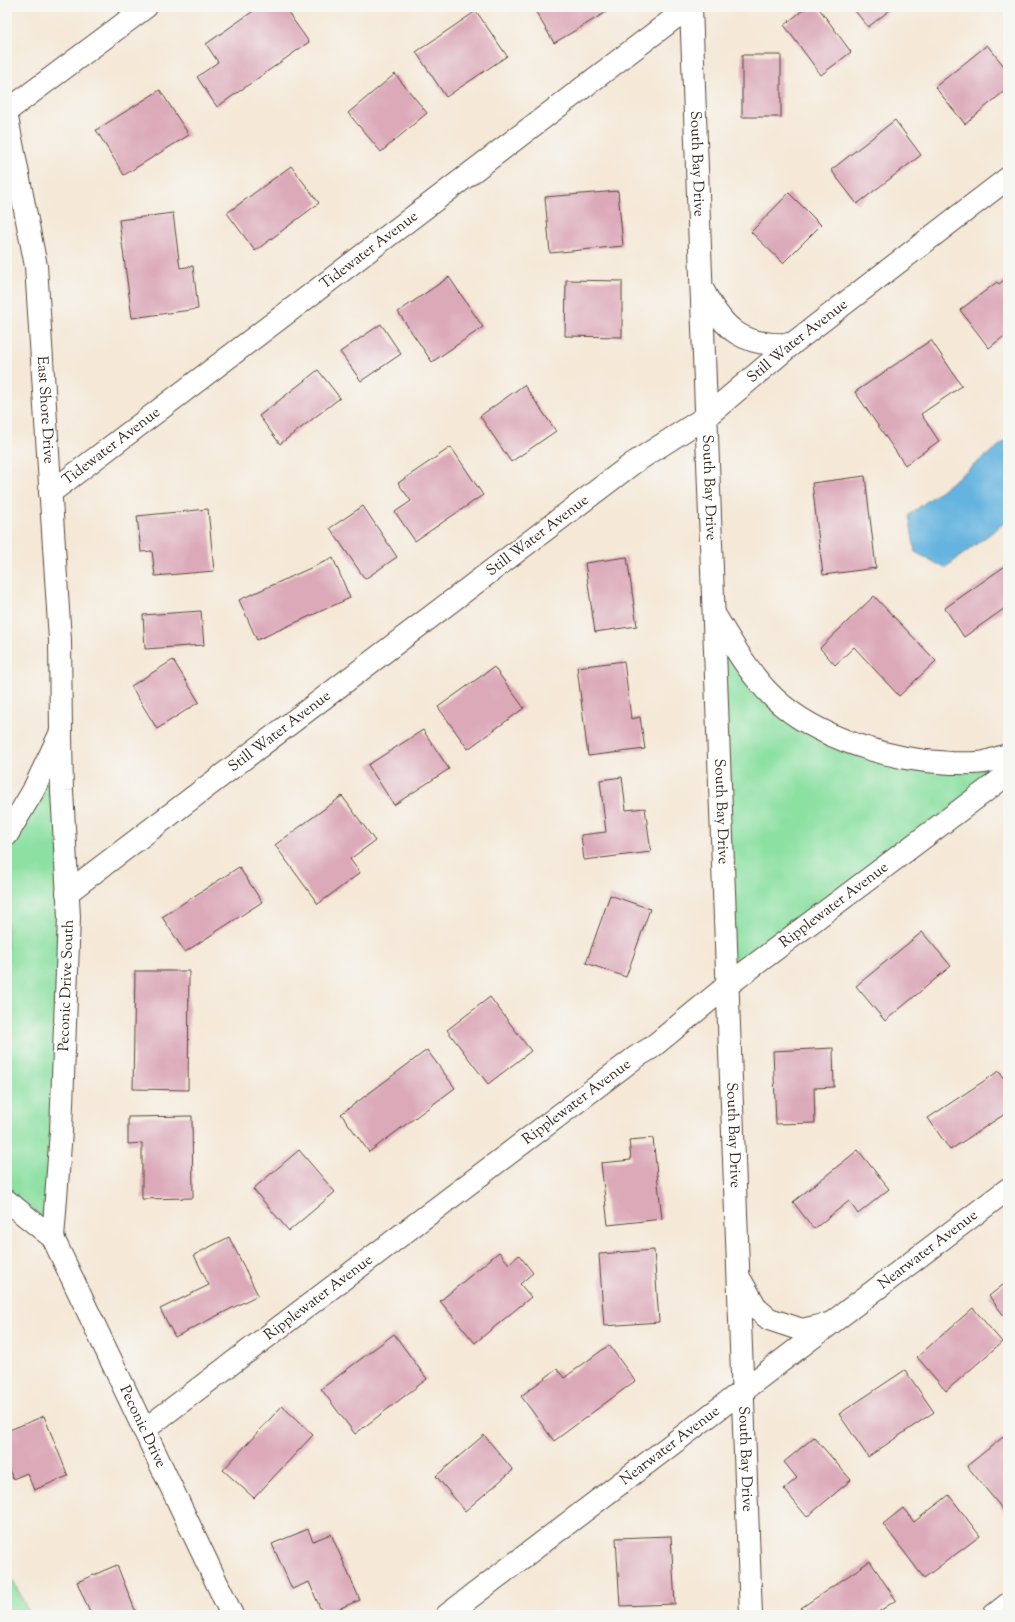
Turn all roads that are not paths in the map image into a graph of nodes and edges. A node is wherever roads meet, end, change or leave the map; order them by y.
1 (146, 7) edge
2 (690, 7) edge
3 (7, 111) edge
4 (7, 118) edge
5 (1008, 178) edge
6 (701, 287) junction
7 (792, 344) junction
8 (707, 416) junction
9 (50, 493) junction
10 (714, 615) junction
11 (61, 732) junction
12 (1008, 755) edge
13 (1008, 774) edge
14 (7, 835) edge
15 (67, 893) junction
16 (728, 985) junction
17 (1008, 1189) edge
18 (7, 1201) edge
19 (53, 1238) junction
20 (739, 1278) junction
21 (831, 1324) junction
22 (743, 1390) junction
23 (144, 1430) junction
24 (1008, 1604) edge
25 (232, 1615) edge
26 (447, 1615) edge
27 (751, 1615) edge
28 (994, 1615) edge

1 - 3 street
2 - 6 street, South Bay Drive
2 - 9 street, Tidewater Avenue
4 - 9 street, East Shore Drive
5 - 7 street, Still Water Avenue
6 - 7 street
6 - 8 street, South Bay Drive
7 - 8 street, Still Water Avenue
8 - 10 street, South Bay Drive
8 - 15 street, Still Water Avenue
9 - 11 street, East Shore Drive
10 - 12 street
10 - 16 street, South Bay Drive
11 - 14 street, East Shore Drive
11 - 15 street, Peconic Drive South
13 - 16 street, Ripplewater Avenue
15 - 19 street, Peconic Drive South
16 - 20 street, South Bay Drive
16 - 23 street, Ripplewater Avenue
17 - 21 street, Nearwater Avenue
18 - 19 street
19 - 23 street, Peconic Drive
20 - 21 street
20 - 22 street, South Bay Drive
21 - 22 street, Nearwater Avenue
22 - 26 street, Nearwater Avenue
22 - 27 street, South Bay Drive
23 - 25 street, Peconic Drive
24 - 28 street

